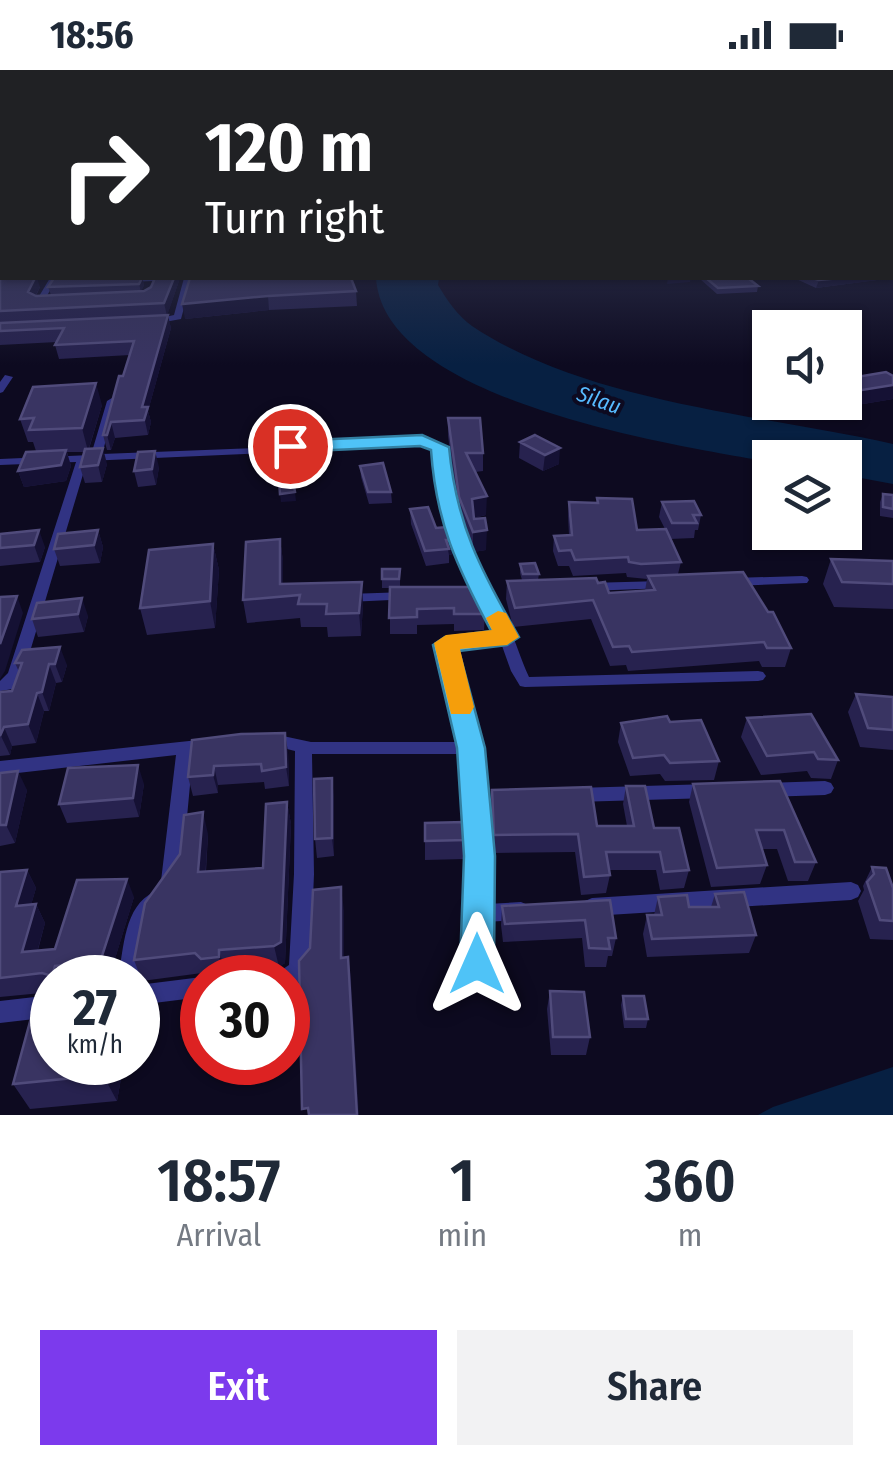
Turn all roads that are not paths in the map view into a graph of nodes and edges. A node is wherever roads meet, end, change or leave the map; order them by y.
1 (51, 280) edge
2 (68, 280) edge
3 (154, 280) edge
4 (187, 280) edge
5 (148, 297) edge
6 (59, 303) edge
7 (147, 324) edge
8 (8, 377) dead end
9 (0, 390) edge
10 (112, 401) edge
11 (90, 457) junction
12 (0, 462) edge
13 (802, 580) dead end
14 (724, 582) edge
15 (685, 584) edge
16 (572, 588) edge
17 (502, 592) dead end
18 (485, 593) junction
19 (466, 594) edge
20 (428, 595) edge
21 (333, 598) edge
22 (507, 637) junction
23 (758, 676) dead end
24 (0, 686) edge
25 (185, 747) junction
26 (303, 747) junction
27 (471, 748) junction
28 (0, 768) edge
29 (825, 788) dead end
30 (552, 796) edge
31 (851, 891) dead end
32 (576, 908) edge
33 (536, 910) edge
34 (477, 914) junction
35 (133, 955) edge
36 (300, 955) edge
37 (485, 973) dead end
38 (30, 1009) edge
39 (0, 1012) edge

1 - 2 street
1 - 6 street
3 - 5 street
4 - 7 street
8 - 9 street
10 - 11 street
11 - 12 street
11 - 18 street
11 - 24 street
13 - 14 street
15 - 16 street
17 - 18 street
18 - 19 street
18 - 22 street
20 - 21 street
22 - 23 street
22 - 27 street
25 - 26 street
25 - 28 street
25 - 35 street
26 - 27 street
26 - 36 street
27 - 34 street
29 - 30 street
31 - 32 street
33 - 34 street
34 - 37 street
38 - 39 street

